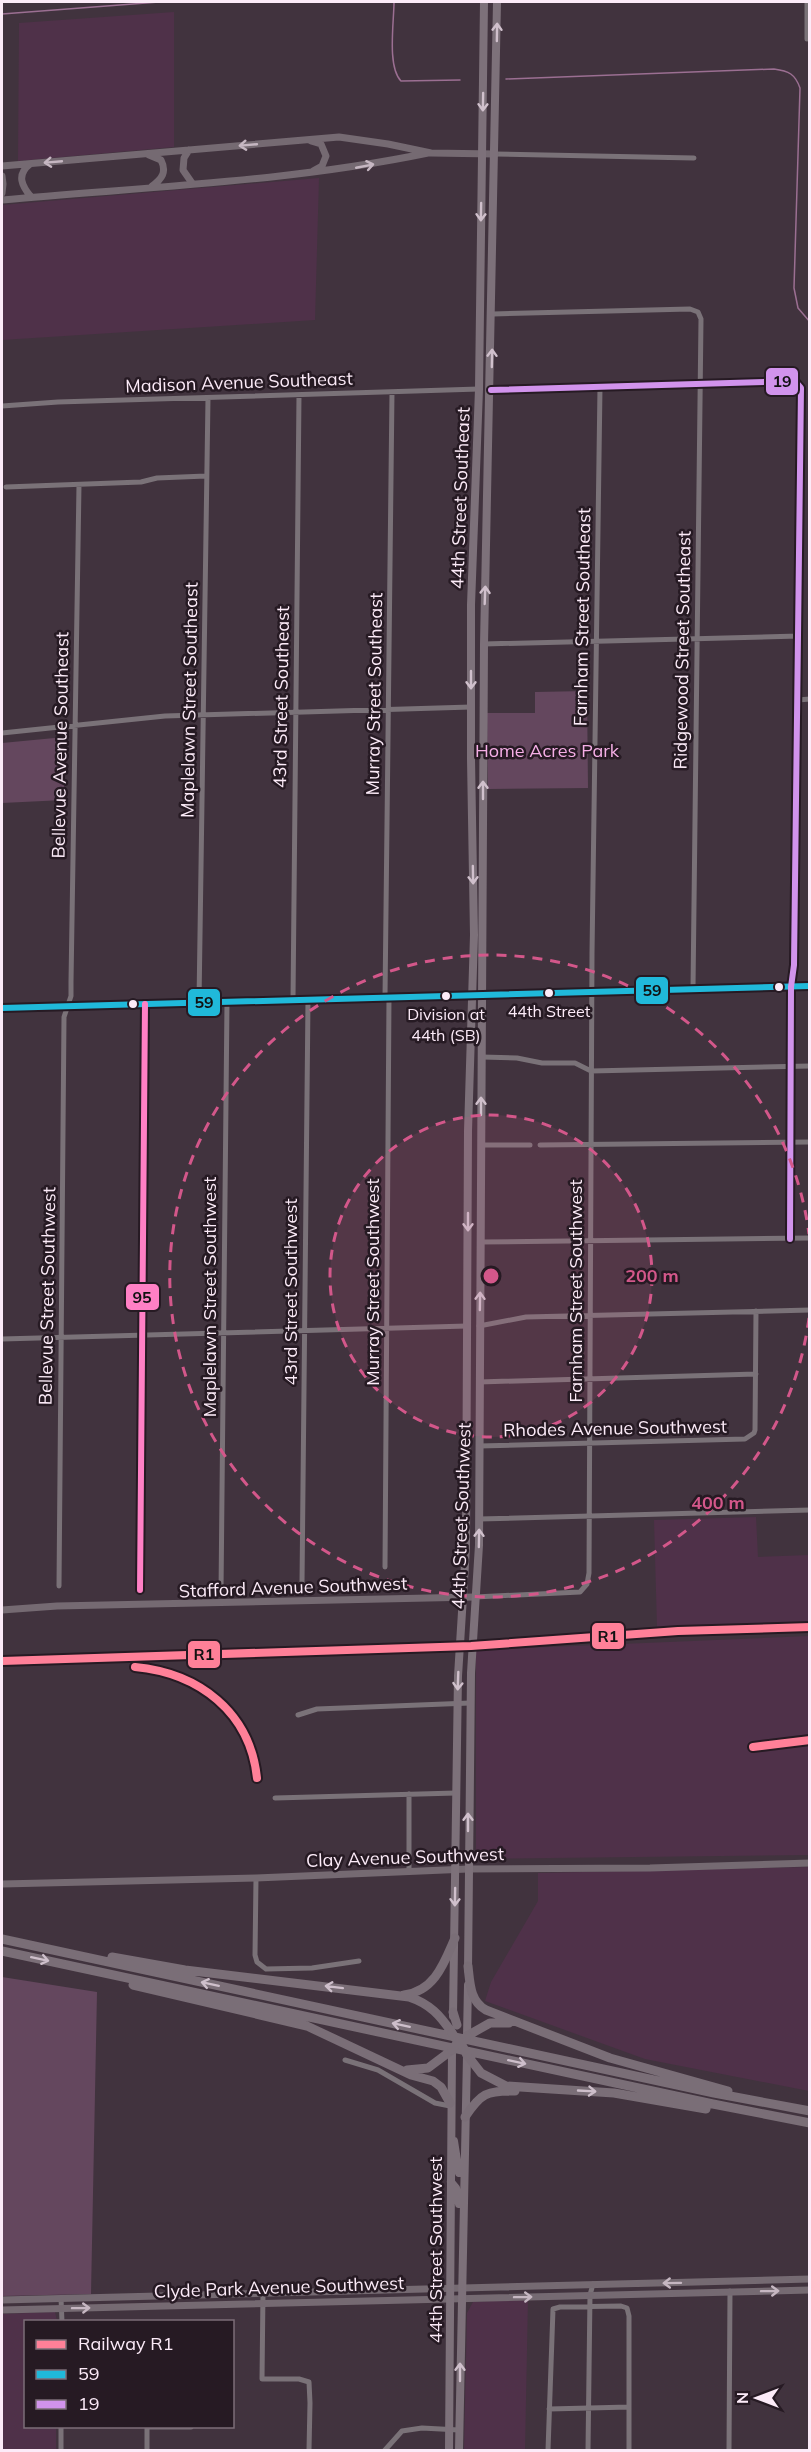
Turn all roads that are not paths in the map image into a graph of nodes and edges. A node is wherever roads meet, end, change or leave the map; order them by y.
1 (484, 2) edge
2 (497, 2) edge
3 (807, 2) edge
4 (807, 39) dead end
5 (484, 47) junction
6 (496, 60) junction
7 (483, 75) junction
8 (496, 88) junction
9 (306, 139) junction
10 (395, 145) junction
11 (189, 150) junction
12 (430, 153) junction
13 (482, 153) junction
14 (141, 154) junction
15 (495, 154) junction
16 (402, 158) junction
17 (694, 158) dead end
18 (30, 164) junction
19 (2, 166) edge
20 (308, 174) junction
21 (2, 176) edge
22 (192, 183) junction
23 (150, 187) junction
24 (2, 193) edge
25 (31, 197) junction
26 (2, 200) edge
27 (481, 250) junction
28 (493, 263) junction
29 (480, 299) junction
30 (492, 314) junction
31 (700, 383) junction
32 (600, 387) junction
33 (478, 389) junction
34 (491, 390) junction
35 (392, 392) junction
36 (299, 395) junction
37 (208, 398) junction
38 (491, 405) junction
39 (2, 406) edge
40 (206, 476) junction
41 (79, 485) junction
42 (6, 487) dead end
43 (471, 632) junction
44 (799, 636) junction
45 (697, 640) junction
46 (598, 642) junction
47 (484, 644) junction
48 (471, 657) junction
49 (484, 669) junction
50 (810, 699) edge
51 (798, 700) junction
52 (471, 707) junction
53 (389, 710) junction
54 (297, 713) junction
55 (203, 716) junction
56 (75, 726) junction
57 (2, 733) edge
58 (810, 986) edge
59 (791, 987) junction
60 (693, 988) junction
61 (592, 992) junction
62 (472, 996) junction
63 (482, 996) junction
64 (387, 997) junction
65 (292, 1000) junction
66 (308, 1000) junction
67 (200, 1002) junction
68 (226, 1002) junction
69 (145, 1004) junction
70 (68, 1006) junction
71 (2, 1008) edge
72 (482, 1057) junction
73 (791, 1066) junction
74 (810, 1066) edge
75 (591, 1071) junction
76 (468, 1131) junction
77 (789, 1142) junction
78 (810, 1142) edge
79 (591, 1144) junction
80 (481, 1145) junction
81 (530, 1145) dead end
82 (540, 1145) dead end
83 (468, 1170) junction
84 (481, 1179) junction
85 (468, 1195) junction
86 (481, 1210) junction
87 (810, 1238) edge
88 (790, 1239) junction
89 (591, 1241) junction
90 (480, 1242) junction
91 (810, 1310) edge
92 (756, 1311) junction
93 (591, 1316) junction
94 (467, 1326) junction
95 (479, 1326) junction
96 (386, 1329) junction
97 (305, 1331) junction
98 (223, 1334) junction
99 (143, 1335) junction
100 (61, 1337) junction
101 (2, 1339) edge
102 (756, 1374) junction
103 (590, 1380) junction
104 (479, 1382) junction
105 (467, 1391) junction
106 (479, 1420) junction
107 (590, 1444) junction
108 (479, 1446) junction
109 (810, 1510) edge
110 (589, 1517) junction
111 (479, 1519) junction
112 (385, 1567) dead end
113 (302, 1584) dead end
114 (59, 1587) dead end
115 (140, 1590) dead end
116 (584, 1590) joint
117 (221, 1592) dead end
118 (463, 1597) junction
119 (475, 1597) junction
120 (2, 1610) edge
121 (470, 1703) junction
122 (457, 1704) junction
123 (298, 1715) dead end
124 (456, 1793) junction
125 (409, 1794) junction
126 (275, 1798) dead end
127 (810, 1863) edge
128 (468, 1869) junction
129 (456, 1870) junction
130 (409, 1872) junction
131 (256, 1878) junction
132 (2, 1884) edge
133 (454, 1938) junction
134 (2, 1939) edge
135 (39, 1947) junction
136 (2, 1951) edge
137 (359, 1961) dead end
138 (468, 1966) junction
139 (79, 1967) junction
140 (388, 1994) junction
141 (453, 2012) joint
142 (532, 2029) junction
143 (458, 2038) junction
144 (345, 2060) dead end
145 (469, 2060) junction
146 (403, 2070) junction
147 (545, 2090) junction
148 (450, 2104) junction
149 (780, 2106) junction
150 (810, 2111) edge
151 (465, 2117) junction
152 (810, 2123) edge
153 (450, 2134) junction
154 (451, 2182) junction
155 (463, 2182) junction
156 (463, 2214) junction
157 (810, 2280) edge
158 (593, 2284) junction
159 (462, 2287) junction
160 (450, 2288) junction
161 (806, 2290) edge
162 (730, 2291) junction
163 (263, 2292) junction
164 (590, 2295) junction
165 (62, 2298) junction
166 (450, 2298) junction
167 (461, 2298) junction
168 (2, 2300) edge
169 (263, 2303) junction
170 (590, 2306) junction
171 (62, 2308) junction
172 (2, 2310) edge
173 (62, 2320) edge
174 (628, 2407) junction
175 (589, 2408) junction
176 (549, 2409) junction
177 (61, 2428) edge
178 (147, 2428) edge
179 (450, 2429) junction
180 (459, 2430) junction
181 (61, 2451) edge
182 (147, 2451) edge
183 (309, 2451) edge
184 (385, 2451) edge
185 (450, 2451) edge
186 (459, 2451) edge
187 (549, 2451) edge
188 (588, 2451) edge
189 (628, 2451) edge
190 (729, 2451) edge

1 - 5 main road, 44th Street Southeast
6 -> 2 main road, 44th Street Southeast
3 - 4 street
5 - 6 main road
5 - 7 main road, 44th Street Southeast
6 - 8 main road, 44th Street Southeast
7 - 8 main road
7 -> 13 main road, 44th Street Southeast
8 - 15 main road, 44th Street Southeast
9 - 10 street
9 -> 11 street
9 - 20 street
10 - 12 street
10 - 16 street
11 - 14 street
11 - 22 street
12 - 13 street
12 - 16 street
13 - 15 street
13 -> 27 main road, 44th Street Southeast
14 -> 18 street
14 - 23 street
15 - 17 street
15 - 28 main road, 44th Street Southeast
20 -> 16 street
18 - 19 street
18 - 25 street
20 - 22 street
21 - 24 street
22 - 23 street
23 - 25 street
25 - 26 street
27 - 28 main road
27 - 29 main road, 44th Street Southeast
28 - 30 main road, 44th Street Southeast
29 - 30 main road
29 - 33 main road, 44th Street Southeast
30 - 31 street, Ridgewood Street Southeast
34 -> 30 main road, 44th Street Southeast
31 - 32 street
31 - 44 street
31 - 45 street, Ridgewood Street Southeast
32 - 34 street
32 - 46 street, Farnham Street Southeast
33 - 35 street, Madison Avenue Southeast
33 - 38 main road
33 - 43 main road, 44th Street Southeast
34 - 38 main road, 44th Street Southeast
35 - 36 street, Madison Avenue Southeast
35 - 53 street, Murray Street Southeast
36 - 37 street, Madison Avenue Southeast
36 - 54 street, 43rd Street Southeast
37 - 39 street, Madison Avenue Southeast
37 - 40 street, Maplelawn Street Southeast
47 -> 38 main road, 44th Street Southeast
40 - 41 street
40 - 55 street, Maplelawn Street Southeast
41 - 42 street
41 - 56 street, Bellevue Avenue Southeast
43 - 47 main road
43 - 48 main road, 44th Street Southeast
44 - 45 street
44 - 51 street
45 - 46 street
45 - 60 street, Ridgewood Street Southeast
46 - 47 street
46 - 61 street, Farnham Street Southeast
47 - 49 main road, 44th Street Southeast
48 - 49 main road
48 -> 52 main road, 44th Street Southeast
63 -> 49 main road, 44th Street Southeast
50 - 51 street
51 - 59 street
52 - 53 street
52 -> 62 main road, 44th Street Southeast
53 - 54 street
53 - 64 street, Murray Street Southeast
54 - 55 street
54 - 65 street, 43rd Street Southeast
55 - 56 street
55 - 67 street, Maplelawn Street Southeast
56 - 57 street
56 - 70 street, Bellevue Avenue Southeast
58 - 59 main road
59 - 60 main road
59 - 73 street
60 - 61 main road
61 - 63 main road
61 - 75 street, Farnham Street Southwest
62 - 63 main road
62 - 64 main road
62 - 76 main road, 44th Street Southwest
63 - 72 main road, 44th Street Southwest
64 - 66 main road
64 - 96 street, Murray Street Southwest
65 - 66 main road
65 - 68 main road
66 - 97 street, 43rd Street Southwest
67 - 68 main road
67 - 69 main road
68 - 98 street, Maplelawn Street Southwest
69 - 70 main road
69 - 99 street
70 - 71 main road
70 - 100 street, Bellevue Street Southwest
72 - 75 street
80 -> 72 main road, 44th Street Southwest
73 - 74 street
73 - 75 street
73 - 77 street
75 - 79 street, Farnham Street Southwest
76 - 80 main road
76 - 83 main road, 44th Street Southwest
77 - 78 street
77 - 79 street
77 - 88 street
79 - 82 street
79 - 89 street, Farnham Street Southwest
80 - 81 street
80 - 84 main road, 44th Street Southwest
83 - 84 main road
83 - 85 main road, 44th Street Southwest
84 - 86 main road, 44th Street Southwest
85 - 86 main road
85 -> 94 main road, 44th Street Southwest
86 - 90 main road, 44th Street Southwest
87 - 88 street
88 - 89 street
89 - 90 street
89 - 93 street, Farnham Street Southwest
95 -> 90 main road, 44th Street Southwest
91 - 92 street
92 - 93 street
92 - 102 street
93 - 95 street
93 - 103 street, Farnham Street Southwest
94 - 96 street
94 - 105 main road, 44th Street Southwest
95 - 104 main road, 44th Street Southwest
96 - 97 street
96 - 112 street, Murray Street Southwest
97 - 98 street
97 - 113 street, 43rd Street Southwest
98 - 99 street
98 - 117 street, Maplelawn Street Southwest
99 - 100 street
99 - 115 street
100 - 101 street
100 - 114 street, Bellevue Street Southwest
102 - 103 street
102 - 107 street, Rhodes Avenue Southwest
103 - 104 street
103 - 107 street, Farnham Street Southwest
104 - 106 main road, 44th Street Southwest
105 - 106 main road
105 - 118 main road, 44th Street Southwest
106 - 108 main road, 44th Street Southwest
107 - 108 street, Rhodes Avenue Southwest
107 - 110 street, Farnham Street Southwest
108 - 111 main road, 44th Street Southwest
109 - 110 street
110 - 111 street
110 - 116 street, Farnham Street Southwest
119 -> 111 main road, 44th Street Southwest
116 - 119 street, Stafford Avenue Southwest
118 - 119 street, Stafford Avenue Southwest
118 - 120 street, Stafford Avenue Southwest
118 -> 122 main road, 44th Street Southwest
119 - 121 main road, 44th Street Southwest
121 - 122 street
128 -> 121 main road, 44th Street Southwest
122 - 123 street
122 - 124 main road, 44th Street Southwest
124 - 125 street
124 - 129 main road, 44th Street Southwest
125 - 126 street
125 - 130 street
127 - 128 street, Clay Avenue Southwest
128 - 129 street, Clay Avenue Southwest
128 - 138 main road, 44th Street Southwest
129 - 130 street, Clay Avenue Southwest
129 -> 133 main road, 44th Street Southwest
130 - 131 street, Clay Avenue Southwest
131 - 132 street, Clay Avenue Southwest
131 - 137 street
133 - 140 highway
133 - 141 main road, 44th Street Southwest
134 - 135 highway
140 -> 135 highway
149 -> 135 highway
136 -> 139 highway
138 - 142 highway
138 - 143 main road, 44th Street Southwest
139 - 146 highway
139 -> 152 highway
140 - 143 highway
141 - 143 highway
142 - 143 highway
142 - 149 highway
143 - 145 highway, bridge
143 - 146 highway
143 - 148 main road, 44th Street Southwest
144 - 148 street
145 - 147 highway
145 - 151 main road, 44th Street Southwest
146 - 148 highway
147 - 151 highway
147 -> 152 highway
148 - 153 main road, 44th Street Southwest
149 - 150 highway
151 - 155 main road, 44th Street Southwest
153 - 154 main road, 44th Street Southwest
153 - 155 main road
154 - 156 main road
154 - 160 main road, 44th Street Southwest
155 - 156 main road, 44th Street Southwest
156 - 159 main road, 44th Street Southwest
157 -> 158 street, Clyde Park Avenue Southwest
157 - 161 street
158 - 159 street, Clyde Park Avenue Southwest
158 - 164 street
159 - 160 street, Clyde Park Avenue Southwest
159 - 167 main road, 44th Street Southwest
160 - 163 street, Clyde Park Avenue Southwest
160 - 166 main road, 44th Street Southwest
162 -> 161 street, Clyde Park Avenue Southwest
162 - 164 street, Clyde Park Avenue Southwest
162 - 190 street
163 - 165 street, Clyde Park Avenue Southwest
163 - 169 street
167 -> 164 street, Clyde Park Avenue Southwest
164 - 170 street
165 - 168 street, Clyde Park Avenue Southwest
165 - 171 street
166 - 167 street, Clyde Park Avenue Southwest
166 - 169 street, Clyde Park Avenue Southwest
166 - 179 main road, 44th Street Southwest
180 -> 167 main road, 44th Street Southwest
171 -> 169 street, Clyde Park Avenue Southwest
169 - 183 street
170 - 174 street
170 - 175 street
170 - 176 street
171 - 172 street, Clyde Park Avenue Southwest
171 - 173 street
174 - 175 street
174 - 189 street
175 - 176 street
175 - 188 street
176 - 187 street
177 - 181 street
178 - 182 street
179 - 180 street
179 - 184 street
179 - 185 main road, 44th Street Southwest
180 - 186 main road, 44th Street Southwest

